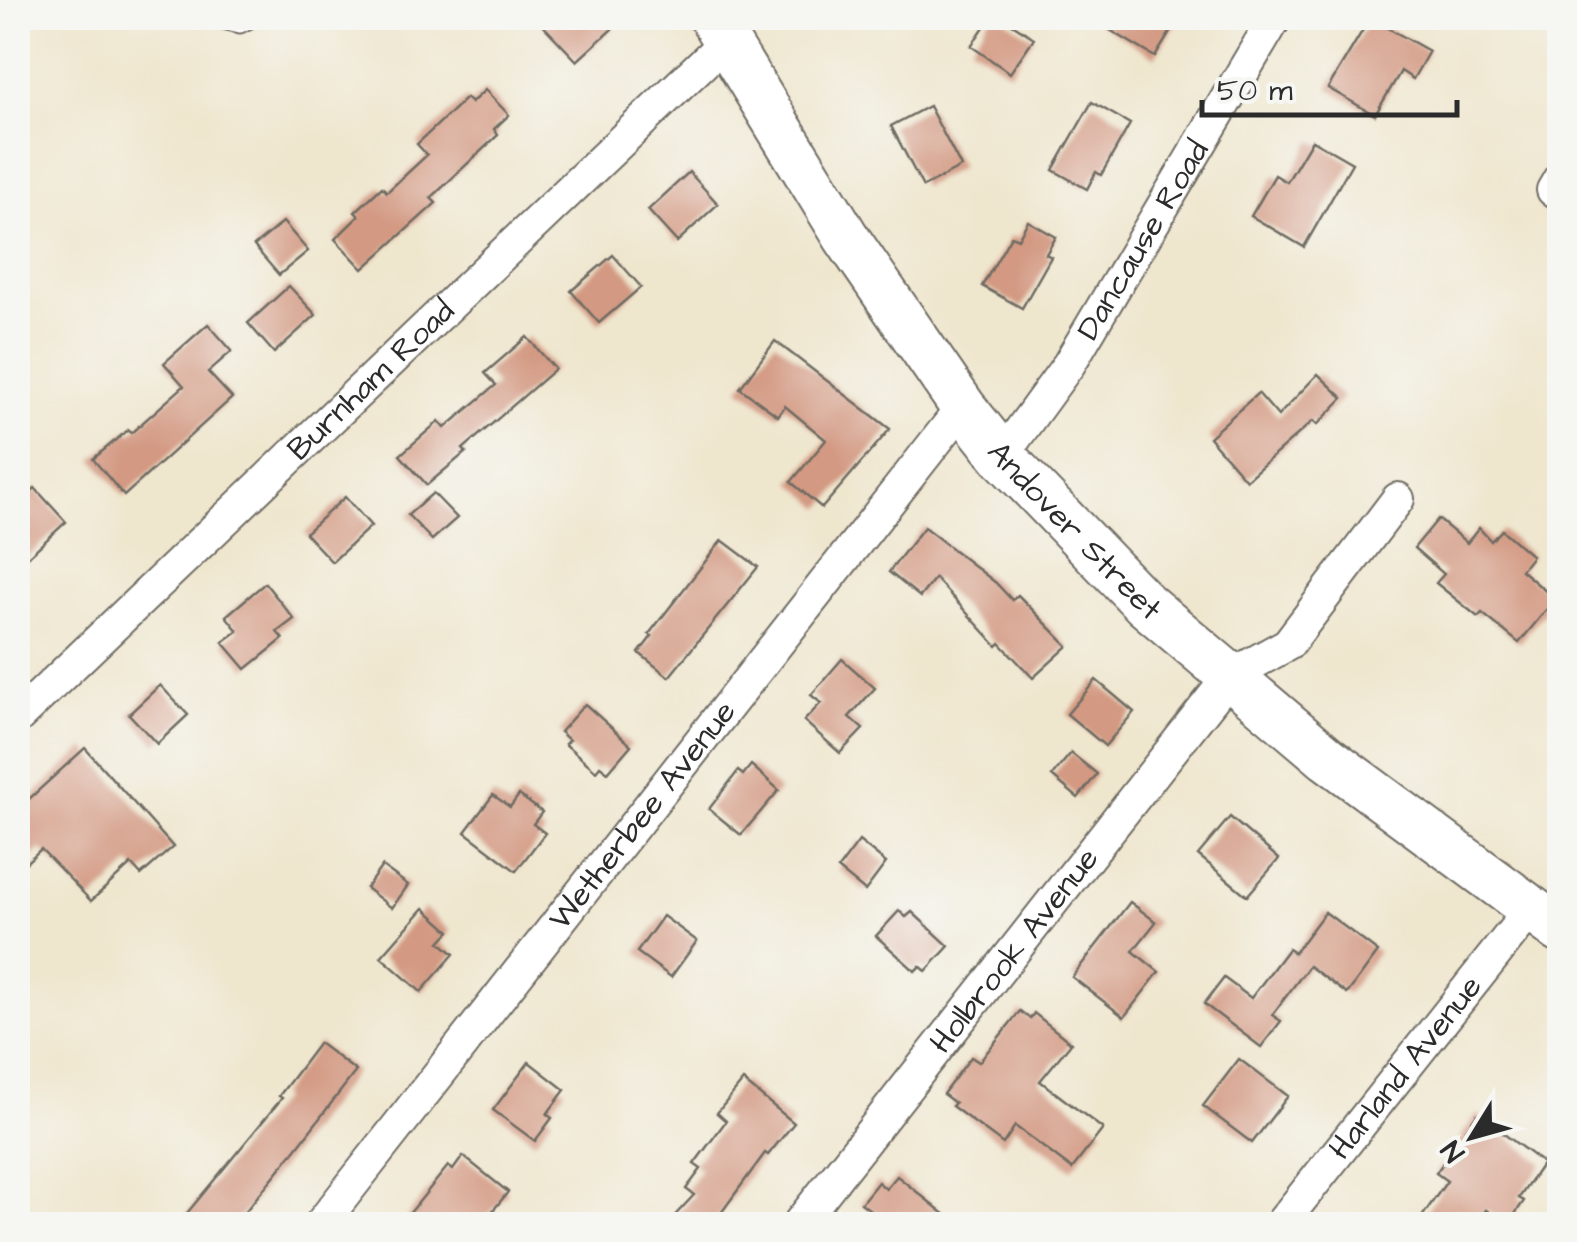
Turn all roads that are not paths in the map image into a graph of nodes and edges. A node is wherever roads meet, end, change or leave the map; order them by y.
1 (209, 18) edge
2 (254, 18) edge
3 (1275, 18) edge
4 (718, 30) edge
5 (963, 408) junction
6 (1002, 456) junction
7 (1398, 499) dead end
8 (1230, 676) junction
9 (18, 717) edge
10 (1545, 919) edge
11 (321, 1224) edge
12 (799, 1224) edge
13 (1281, 1224) edge

1 - 2 lane
3 - 6 street, Dancause Road
4 - 5 main road, Andover Street
4 - 9 street, Burnham Road
5 - 6 main road, Andover Street
5 - 11 street, Wetherbee Avenue
6 - 8 main road, Andover Street
7 - 8 street
8 - 10 main road, Andover Street
8 - 12 street, Holbrook Avenue
10 - 13 street, Harland Avenue

